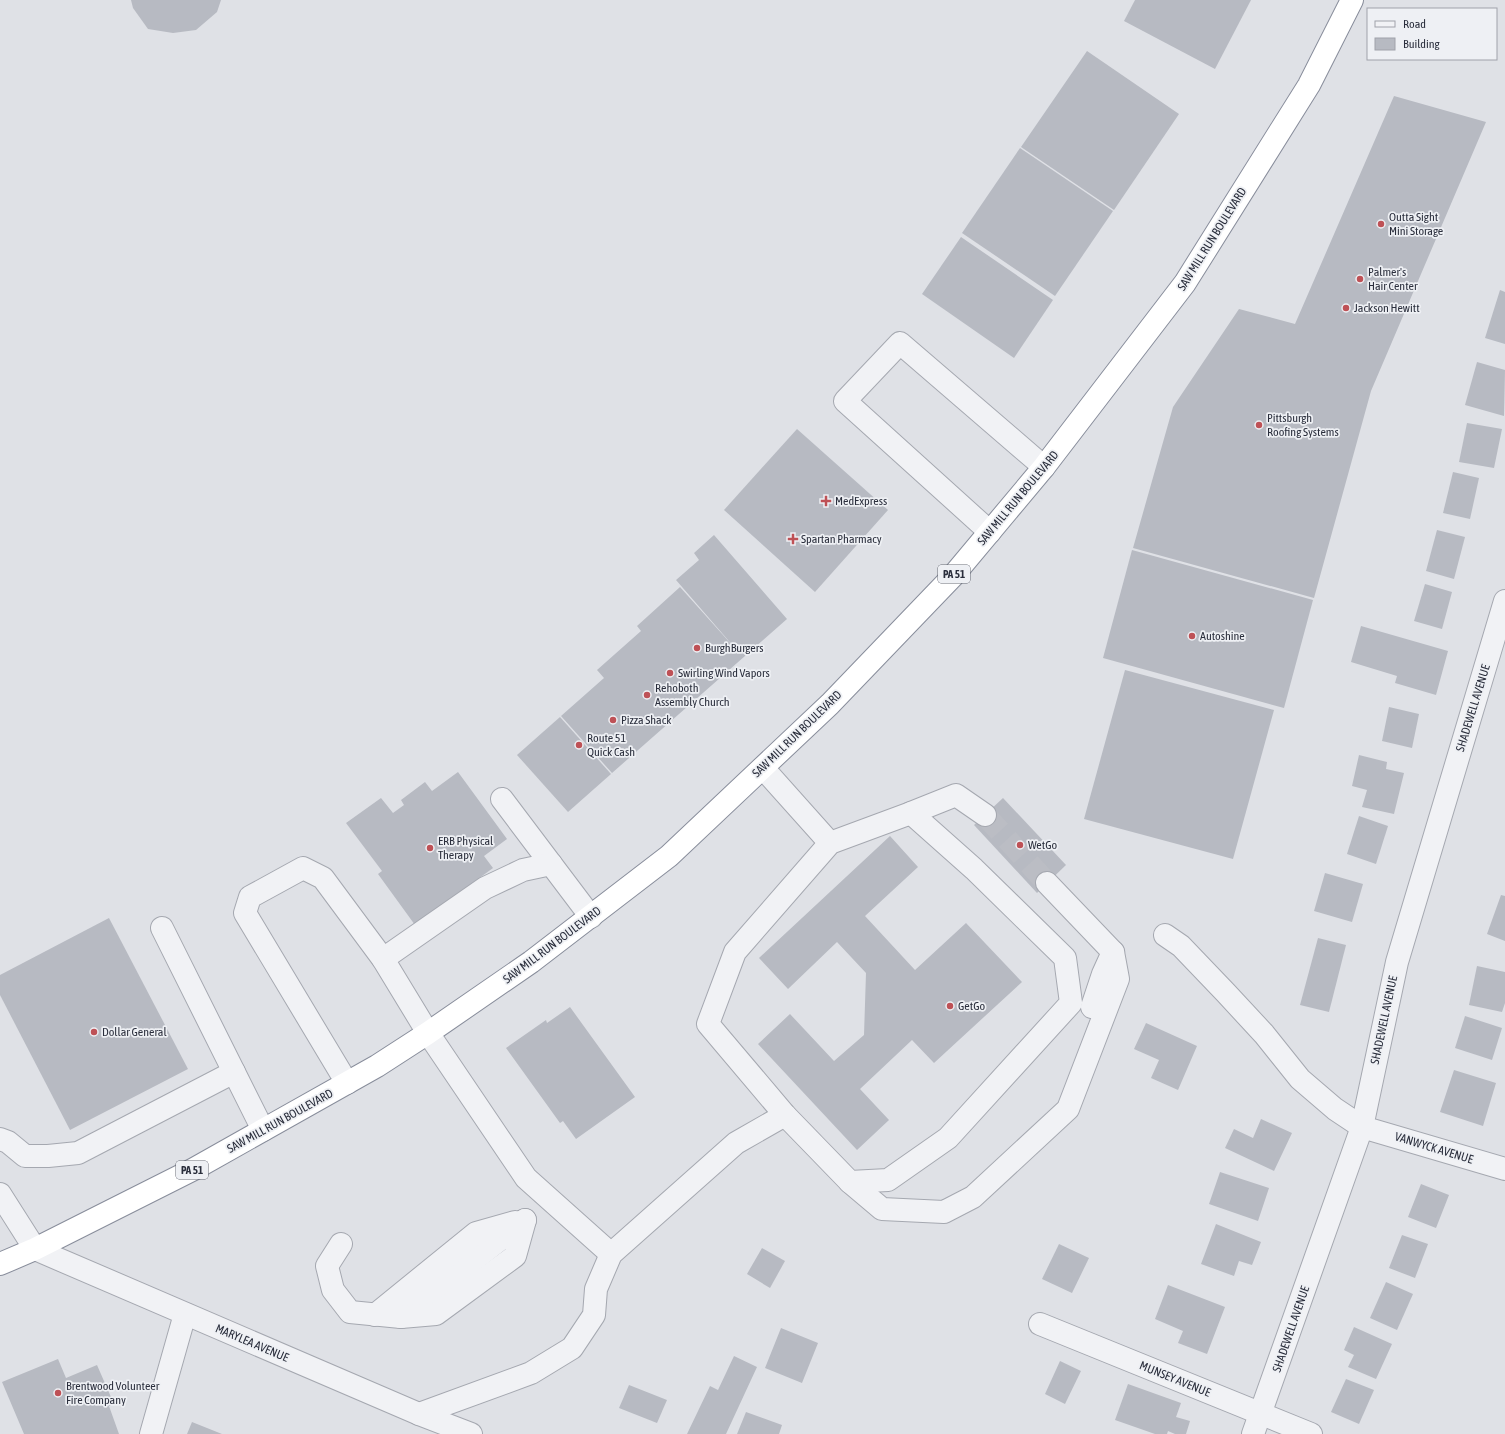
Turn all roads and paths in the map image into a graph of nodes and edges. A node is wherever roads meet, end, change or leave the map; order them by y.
1 (1352, 0) edge
2 (1044, 467) junction
3 (990, 532) junction
4 (1504, 611) edge
5 (763, 768) junction
6 (502, 799) dead end
7 (911, 813) junction
8 (985, 815) tunnel mouth
9 (830, 843) junction
10 (551, 864) junction
11 (1048, 883) tunnel mouth
12 (591, 916) junction
13 (162, 928) dead end
14 (1165, 935) dead end
15 (383, 959) junction
16 (428, 1033) junction
17 (234, 1072) junction
18 (347, 1083) junction
19 (786, 1115) junction
20 (1362, 1127) junction
21 (263, 1130) junction
22 (0, 1139) edge
23 (1505, 1169) edge
24 (850, 1182) junction
25 (0, 1194) edge
26 (550, 1200) junction
27 (525, 1220) junction
28 (341, 1244) dead end
29 (35, 1250) junction
30 (611, 1254) junction
31 (0, 1264) edge
32 (185, 1314) junction
33 (375, 1315) junction
34 (1040, 1324) dead end
35 (419, 1414) junction
36 (1260, 1414) junction
37 (151, 1434) edge
38 (471, 1434) edge
39 (1253, 1434) edge
40 (1311, 1434) edge

1 - 2 highway, SAW MILL RUN BOULEVARD / PA 51
2 - 3 highway, SAW MILL RUN BOULEVARD / PA 51
2 - 3 street
3 - 5 highway, SAW MILL RUN BOULEVARD / PA 51
4 - 20 street, SHADEWELL AVENUE
5 - 9 street
5 - 12 highway, SAW MILL RUN BOULEVARD / PA 51
6 - 10 street
7 - 8 street
7 - 9 street
7 - 24 street
9 - 19 street
10 - 12 street
10 - 15 street
11 - 24 street
12 - 16 highway, SAW MILL RUN BOULEVARD / PA 51
13 - 17 street
14 - 20 street, VANWYCK AVENUE
15 - 16 street
15 - 18 street
16 - 18 highway, SAW MILL RUN BOULEVARD / PA 51
16 - 26 street
17 - 21 street
17 - 22 street
18 - 21 highway, SAW MILL RUN BOULEVARD / PA 51
19 - 24 street
19 - 30 street
20 - 23 street, VANWYCK AVENUE
20 - 36 street, SHADEWELL AVENUE
21 - 29 highway, SAW MILL RUN BOULEVARD / PA 51
25 - 29 street
26 - 27 street
26 - 30 street
27 - 33 street
27 - 33 street
28 - 33 street
29 - 31 highway, PA 51
29 - 32 street, MARYLEA AVENUE
30 - 35 street
32 - 35 street, MARYLEA AVENUE
32 - 37 street
34 - 36 street, MUNSEY AVENUE
35 - 38 street, MARYLEA AVENUE
36 - 39 street, SHADEWELL AVENUE
36 - 40 street, MUNSEY AVENUE

